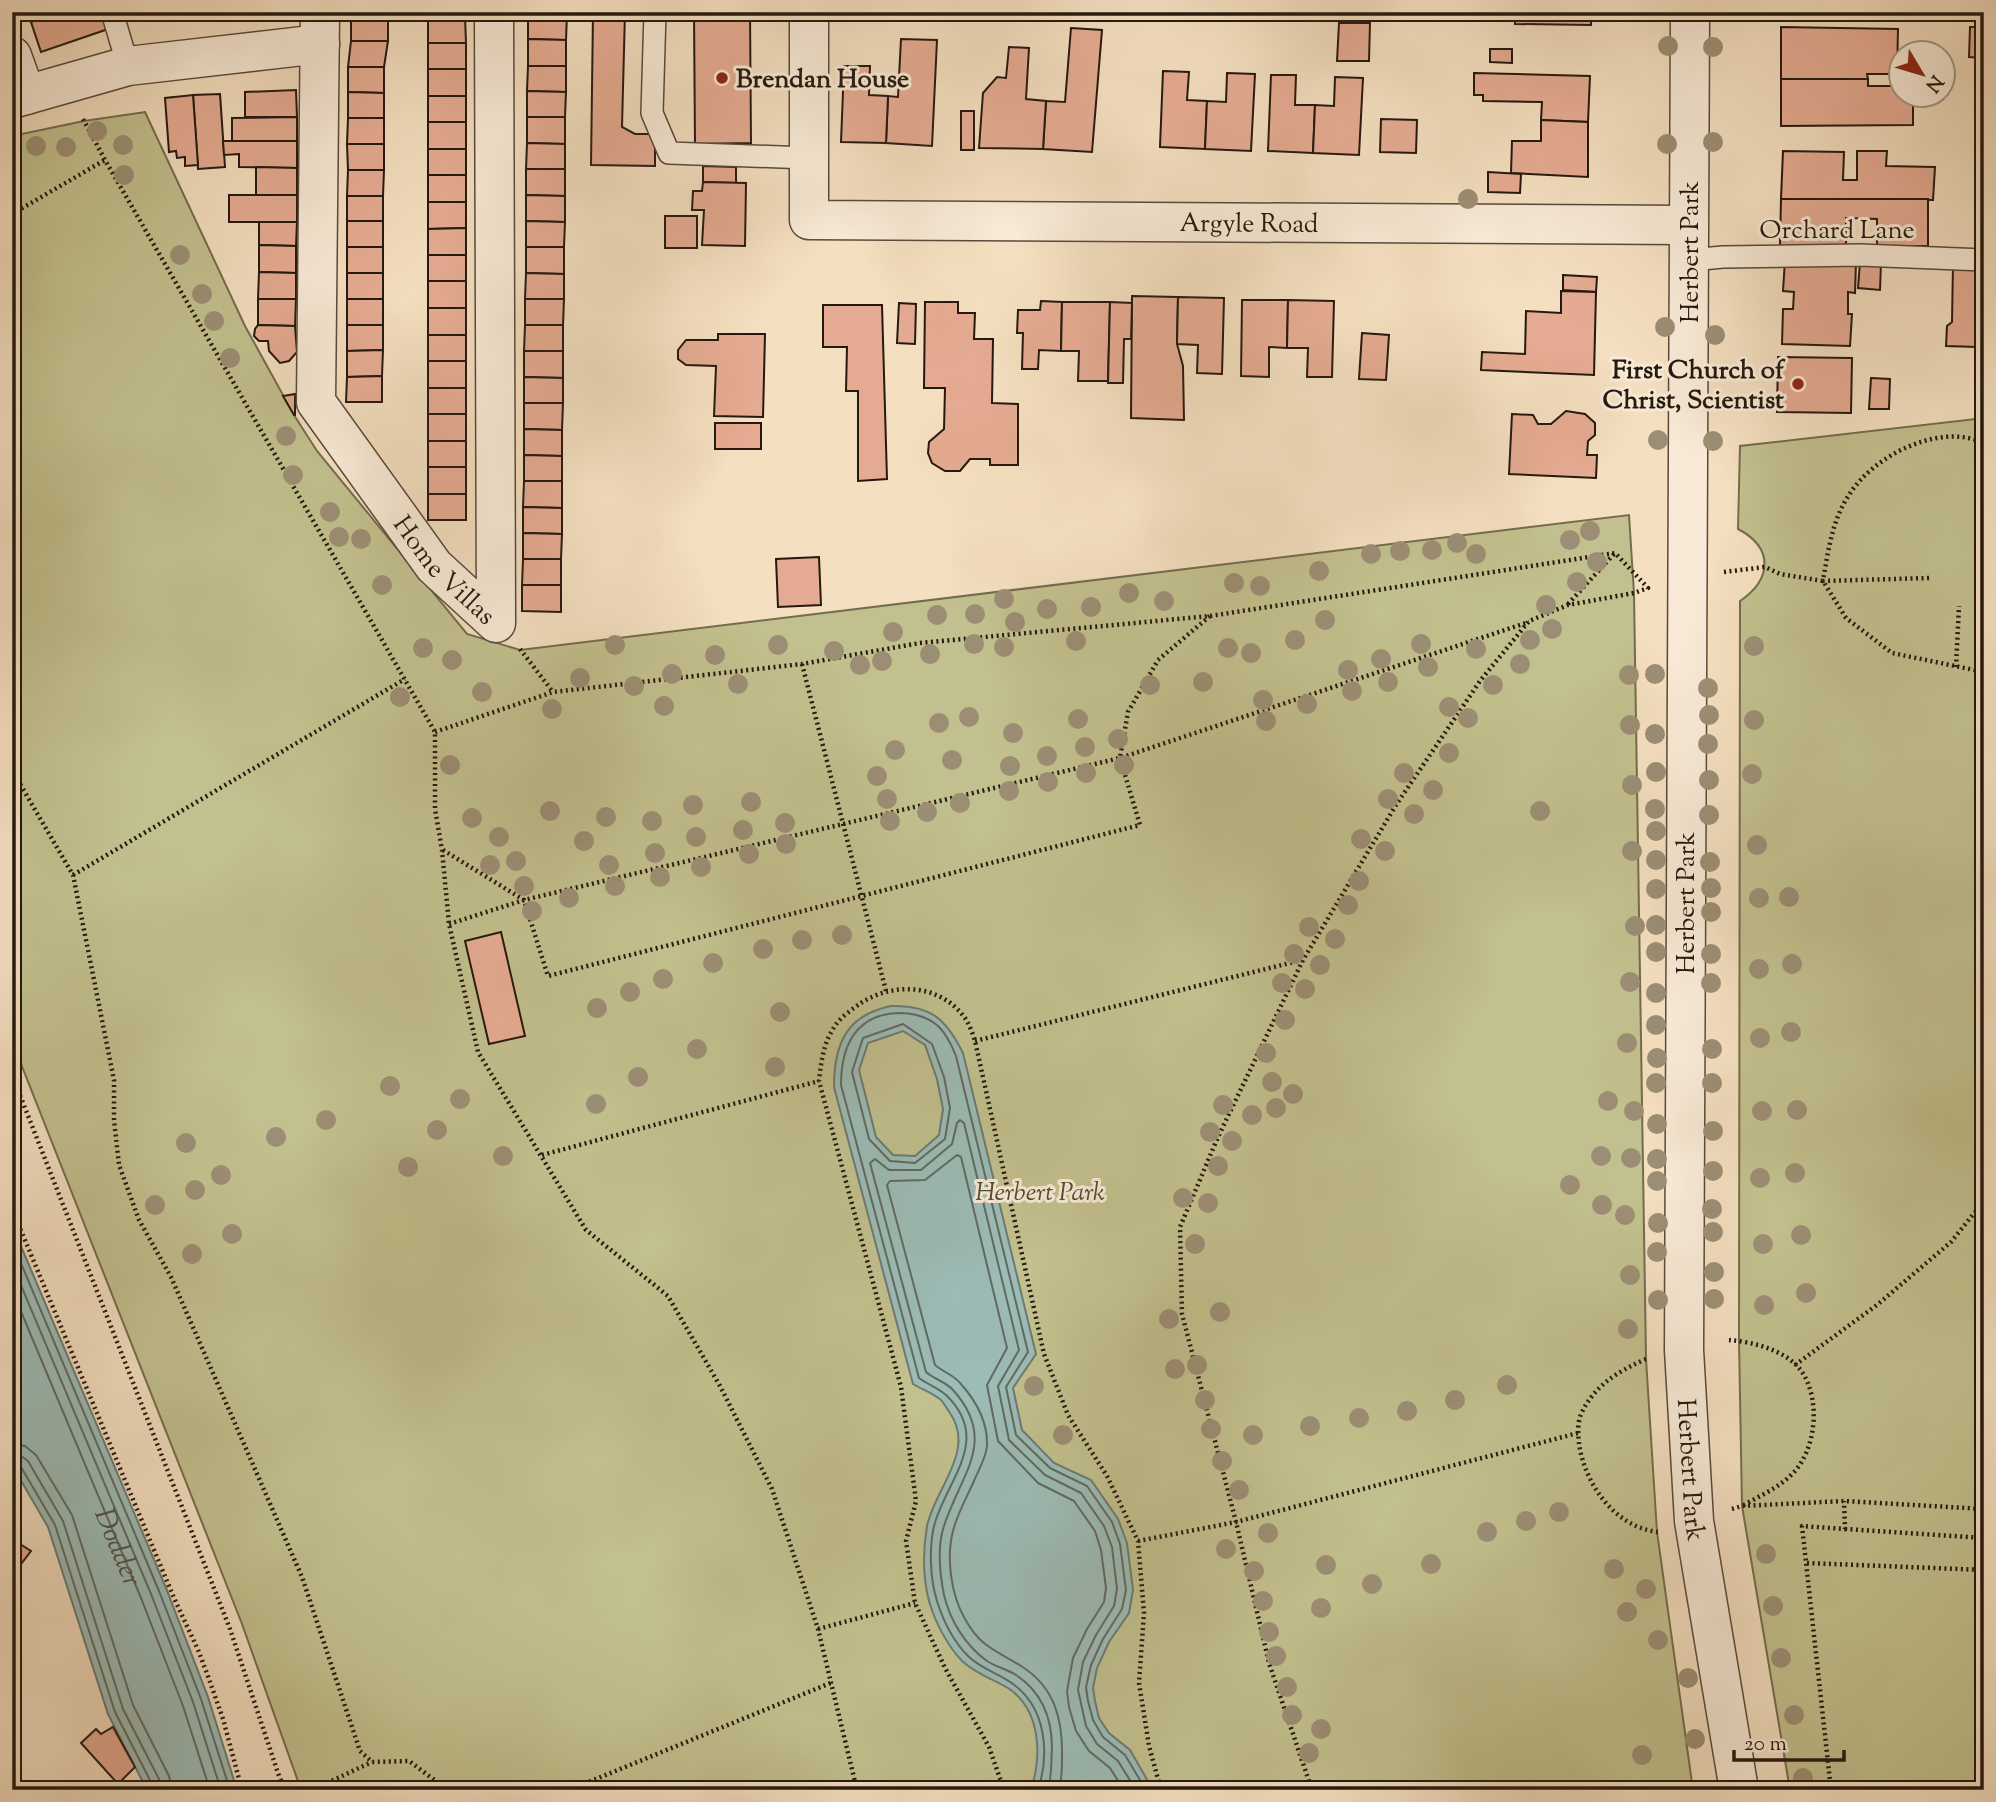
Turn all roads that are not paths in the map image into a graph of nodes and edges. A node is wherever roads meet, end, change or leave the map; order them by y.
1 (111, 12) edge
2 (494, 12) edge
3 (655, 12) edge
4 (809, 12) edge
5 (1689, 12) edge
6 (320, 28) edge
7 (12, 56) edge
8 (128, 65) junction
9 (19, 97) edge
10 (808, 158) junction
11 (1689, 243) junction
12 (1984, 260) edge
13 (1739, 1790) edge

1 - 8 lane
2 - 6 street, Home Villas
3 - 10 lane
4 - 10 street
5 - 11 street, Herbert Park
6 - 8 street
7 - 9 street
8 - 9 street
10 - 11 street, Argyle Road
11 - 12 lane, Orchard Lane
11 - 13 street, Herbert Park

